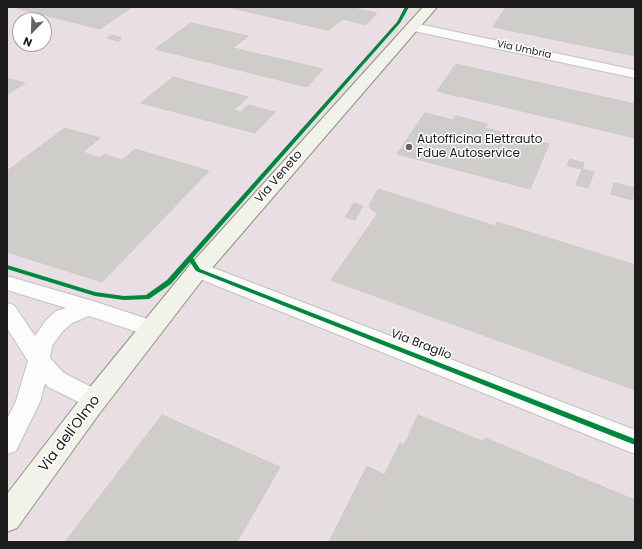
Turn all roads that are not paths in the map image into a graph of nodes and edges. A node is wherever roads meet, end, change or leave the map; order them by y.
1 (429, 7) edge
2 (414, 27) junction
3 (635, 74) edge
4 (198, 270) junction
5 (7, 283) edge
6 (89, 307) junction
7 (7, 311) edge
8 (152, 329) junction
9 (133, 351) joint
10 (39, 360) junction
11 (95, 400) junction
12 (635, 442) edge
13 (7, 443) edge
14 (7, 518) edge

1 - 2 main road, Via Veneto
2 - 3 street, Via Umbria
2 - 4 main road, Via Veneto
4 - 8 main road, Via Veneto
4 - 12 street, Via Braglio
5 - 6 street
6 - 8 street
6 - 10 street
7 - 10 street
8 - 9 main road, Via Veneto
9 - 11 main road, Via dell'Olmo
10 - 11 street
10 - 13 street
11 - 14 main road, Via dell'Olmo

